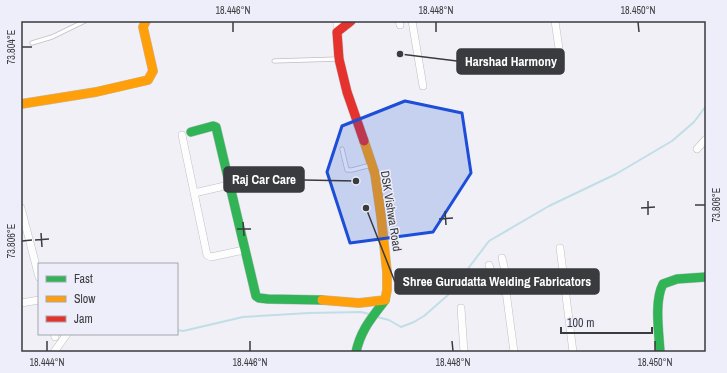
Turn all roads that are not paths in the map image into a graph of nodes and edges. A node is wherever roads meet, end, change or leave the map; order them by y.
1 (85, 21) edge
2 (146, 21) edge
3 (337, 21) edge
4 (351, 21) edge
5 (412, 21) edge
6 (555, 21) edge
7 (337, 32) junction
8 (32, 43) dead end
9 (339, 59) junction
10 (274, 61) dead end
11 (561, 62) dead end
12 (424, 86) dead end
13 (21, 104) edge
14 (191, 132) dead end
15 (182, 135) dead end
16 (706, 139) edge
17 (697, 148) dead end
18 (342, 149) dead end
19 (372, 165) junction
20 (229, 185) junction
21 (194, 193) junction
22 (21, 208) edge
23 (560, 248) dead end
24 (244, 250) junction
25 (502, 258) dead end
26 (489, 265) dead end
27 (38, 273) edge
28 (706, 277) edge
29 (506, 291) junction
30 (38, 300) edge
31 (21, 303) edge
32 (383, 303) junction
33 (461, 308) dead end
34 (66, 335) edge
35 (54, 352) edge
36 (356, 352) edge
37 (464, 352) edge
38 (514, 352) edge
39 (573, 352) edge
40 (660, 352) edge

1 - 8 lane
2 - 13 street
3 - 7 street, DSK Vishwa Road
4 - 7 street
5 - 12 street
6 - 11 street
7 - 9 street, DSK Vishwa Road
9 - 10 lane
9 - 19 street, DSK Vishwa Road
14 - 20 street
15 - 21 street
16 - 17 street
18 - 19 lane
19 - 32 street, DSK Vishwa Road
20 - 21 street
20 - 24 street
21 - 24 street
22 - 27 street
23 - 39 street
24 - 32 street
25 - 29 street
26 - 29 street
28 - 40 street
29 - 38 street
30 - 31 street
32 - 36 street
33 - 37 street
34 - 35 street

